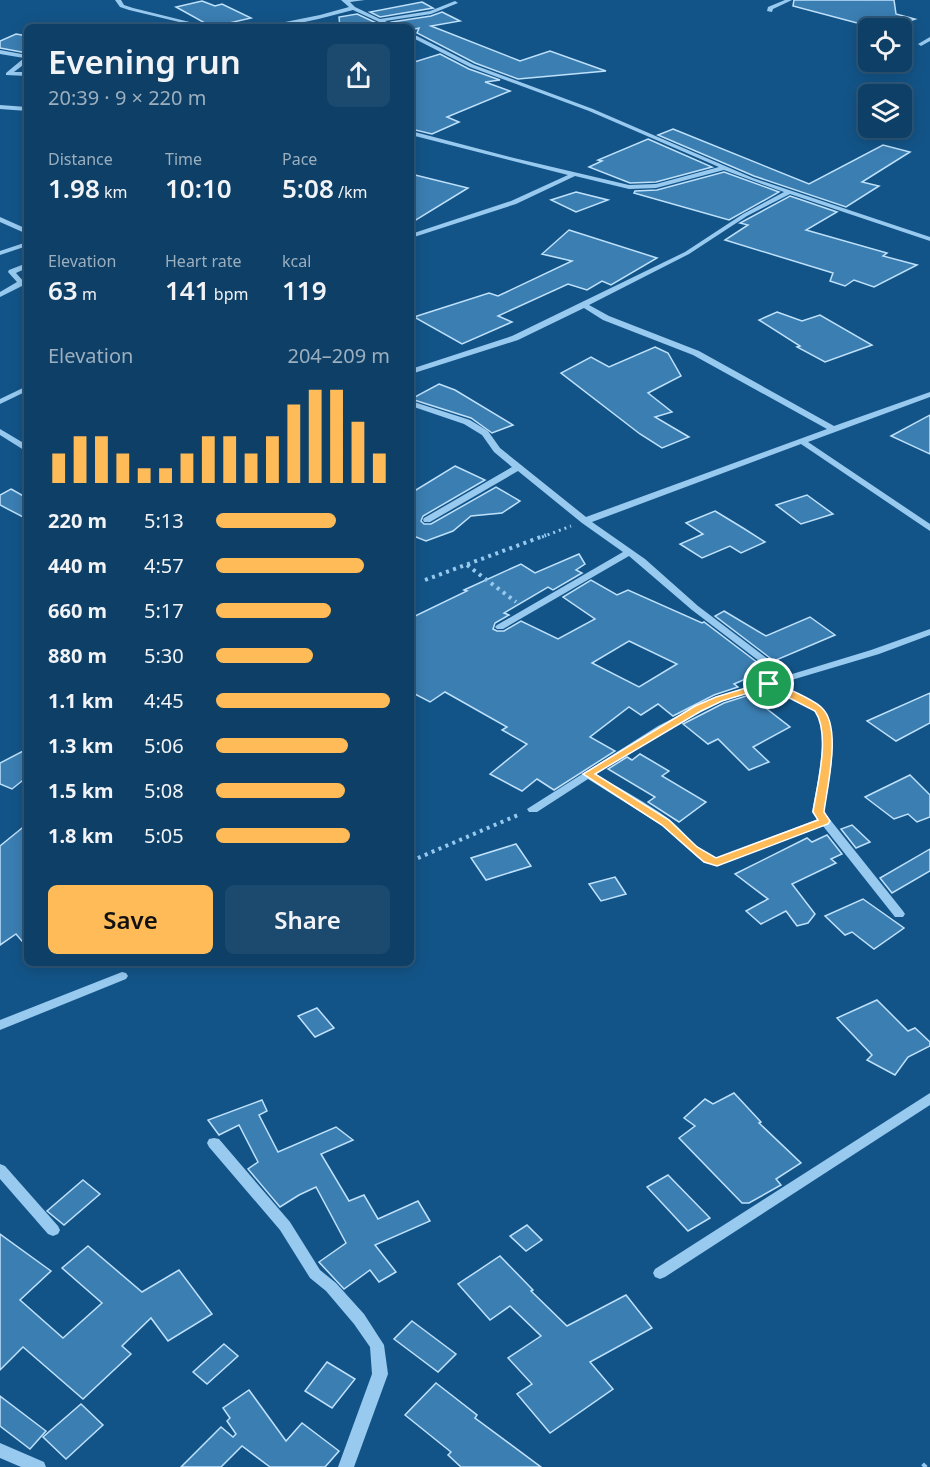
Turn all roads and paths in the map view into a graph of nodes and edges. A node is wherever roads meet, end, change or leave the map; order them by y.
1 (118, 0) edge
2 (362, 0) edge
3 (789, 0) edge
4 (344, 1) edge
5 (454, 3) dead end
6 (353, 8) junction
7 (770, 11) dead end
8 (381, 21) junction
9 (194, 24) edge
10 (279, 24) edge
11 (388, 24) edge
12 (414, 37) edge
13 (930, 39) edge
14 (921, 44) dead end
15 (0, 52) edge
16 (24, 57) edge
17 (24, 61) edge
18 (0, 74) edge
19 (8, 74) junction
20 (24, 74) edge
21 (0, 107) edge
22 (24, 109) edge
23 (414, 134) edge
24 (724, 168) junction
25 (573, 175) junction
26 (789, 192) junction
27 (0, 219) edge
28 (24, 231) edge
29 (414, 235) edge
30 (930, 239) edge
31 (24, 245) edge
32 (0, 253) edge
33 (24, 266) edge
34 (0, 295) edge
35 (584, 305) junction
36 (414, 371) edge
37 (24, 390) edge
38 (930, 394) edge
39 (0, 402) edge
40 (414, 404) edge
41 (835, 430) junction
42 (0, 431) edge
43 (803, 442) junction
44 (24, 447) edge
45 (518, 468) junction
46 (427, 520) dead end
47 (585, 521) junction
48 (930, 528) edge
49 (630, 552) junction
50 (466, 565) junction
51 (425, 580) dead end
52 (527, 610) junction
53 (500, 627) dead end
54 (930, 632) edge
55 (787, 678) junction
56 (769, 684) junction
57 (588, 774) junction
58 (533, 809) joint
59 (824, 821) junction
60 (414, 860) edge
61 (899, 914) dead end
62 (122, 976) dead end
63 (0, 1025) edge
64 (930, 1098) edge
65 (214, 1143) dead end
66 (0, 1170) edge
67 (53, 1230) dead end
68 (660, 1273) dead end
69 (0, 1450) edge
70 (930, 1460) edge
71 (38, 1467) edge
72 (346, 1467) edge
73 (923, 1467) edge

1 - 9 street
2 - 4 street
3 - 7 street
4 - 6 street
5 - 8 street
6 - 8 street
6 - 10 street
8 - 11 street
12 - 24 street
13 - 14 street
15 - 16 street
17 - 19 street
18 - 19 street
19 - 20 street
21 - 22 street
23 - 25 street
24 - 25 street
24 - 26 street
25 - 29 street
26 - 30 street
26 - 35 street
27 - 28 street
31 - 32 street
33 - 34 street
35 - 36 street
35 - 41 street
37 - 39 street
38 - 41 street
40 - 45 street
41 - 43 street
42 - 44 street
43 - 47 street
43 - 48 street
45 - 46 street
45 - 47 street
47 - 49 street
47 - 50 path
49 - 52 street
49 - 55 street
50 - 51 path
50 - 52 path
52 - 53 street
54 - 55 street
55 - 56 street
56 - 57 street
56 - 59 street
57 - 58 street
57 - 59 street
58 - 60 path
59 - 61 street
62 - 63 street
64 - 68 street
65 - 72 street
66 - 67 street
69 - 71 street
70 - 73 path

